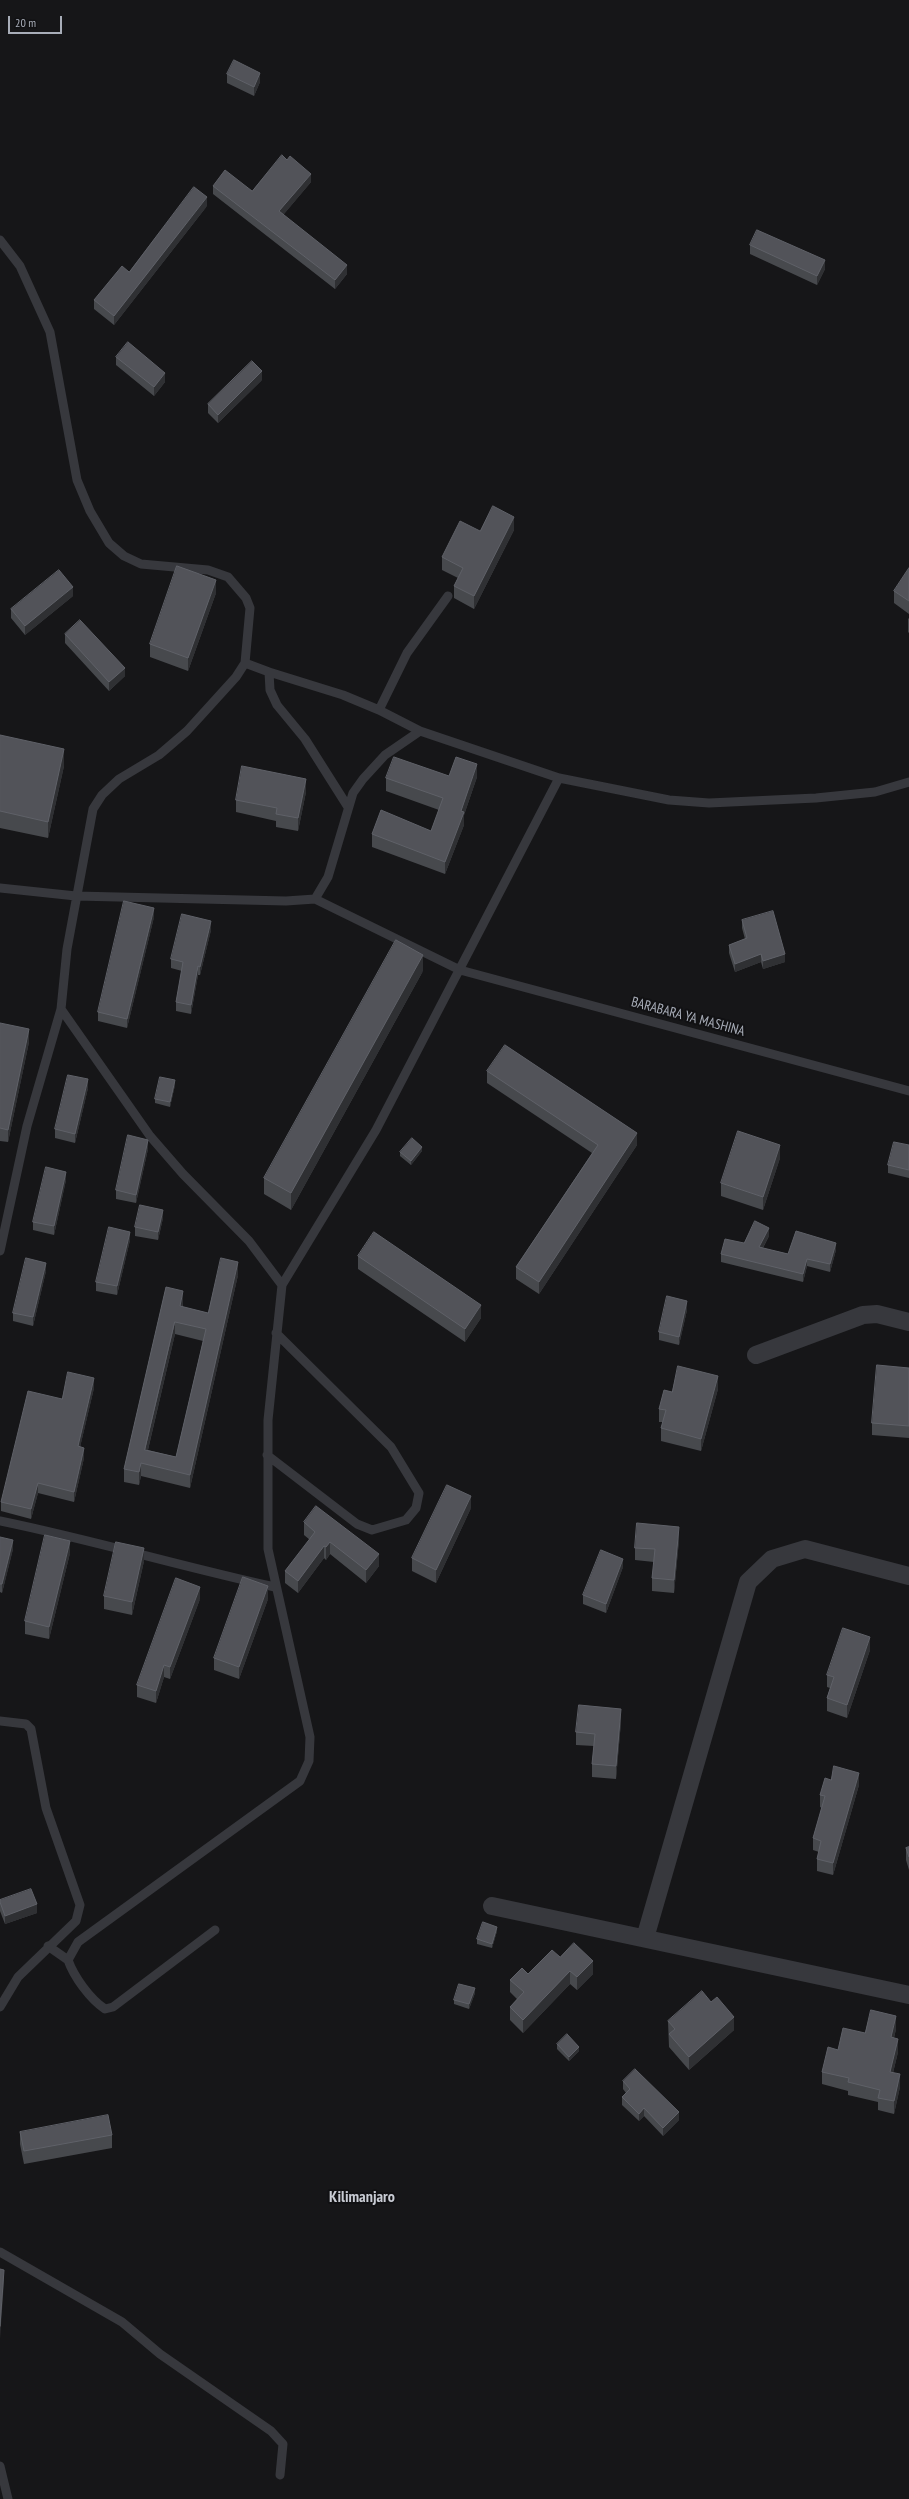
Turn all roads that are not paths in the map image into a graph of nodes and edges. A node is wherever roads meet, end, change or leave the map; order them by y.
1 (0, 240) edge
2 (448, 596) dead end
3 (245, 663) junction
4 (269, 672) junction
5 (379, 710) junction
6 (420, 731) junction
7 (559, 778) junction
8 (909, 782) edge
9 (348, 807) junction
10 (0, 888) edge
11 (76, 896) junction
12 (315, 899) junction
13 (460, 970) junction
14 (61, 1009) junction
15 (909, 1091) edge
16 (0, 1251) edge
17 (282, 1285) junction
18 (909, 1322) edge
19 (276, 1333) junction
20 (756, 1355) dead end
21 (267, 1455) junction
22 (0, 1521) edge
23 (909, 1576) edge
24 (275, 1587) junction
25 (0, 1721) edge
26 (492, 1906) dead end
27 (214, 1930) dead end
28 (645, 1938) junction
29 (48, 1946) junction
30 (68, 1960) junction
31 (909, 1995) edge
32 (0, 2007) edge
33 (0, 2252) edge
34 (0, 2466) edge
35 (280, 2475) dead end
36 (8, 2499) edge

1 - 3 lane
2 - 5 lane
3 - 4 lane
3 - 11 lane
4 - 5 lane
4 - 9 lane
5 - 6 lane
6 - 7 lane
6 - 9 lane
7 - 8 lane
7 - 13 lane
9 - 12 lane
10 - 11 lane
11 - 12 lane
11 - 14 lane
12 - 13 lane, BARABARA YA MASHINA
13 - 15 lane, BARABARA YA MASHINA
13 - 17 lane
14 - 16 lane
14 - 17 lane
17 - 19 lane
18 - 20 street
19 - 21 lane
19 - 21 lane
21 - 24 lane
22 - 24 lane
23 - 28 street
24 - 30 lane
25 - 29 lane
26 - 28 street
27 - 30 lane
28 - 31 street
29 - 30 lane
29 - 32 lane
33 - 35 lane
34 - 36 lane

